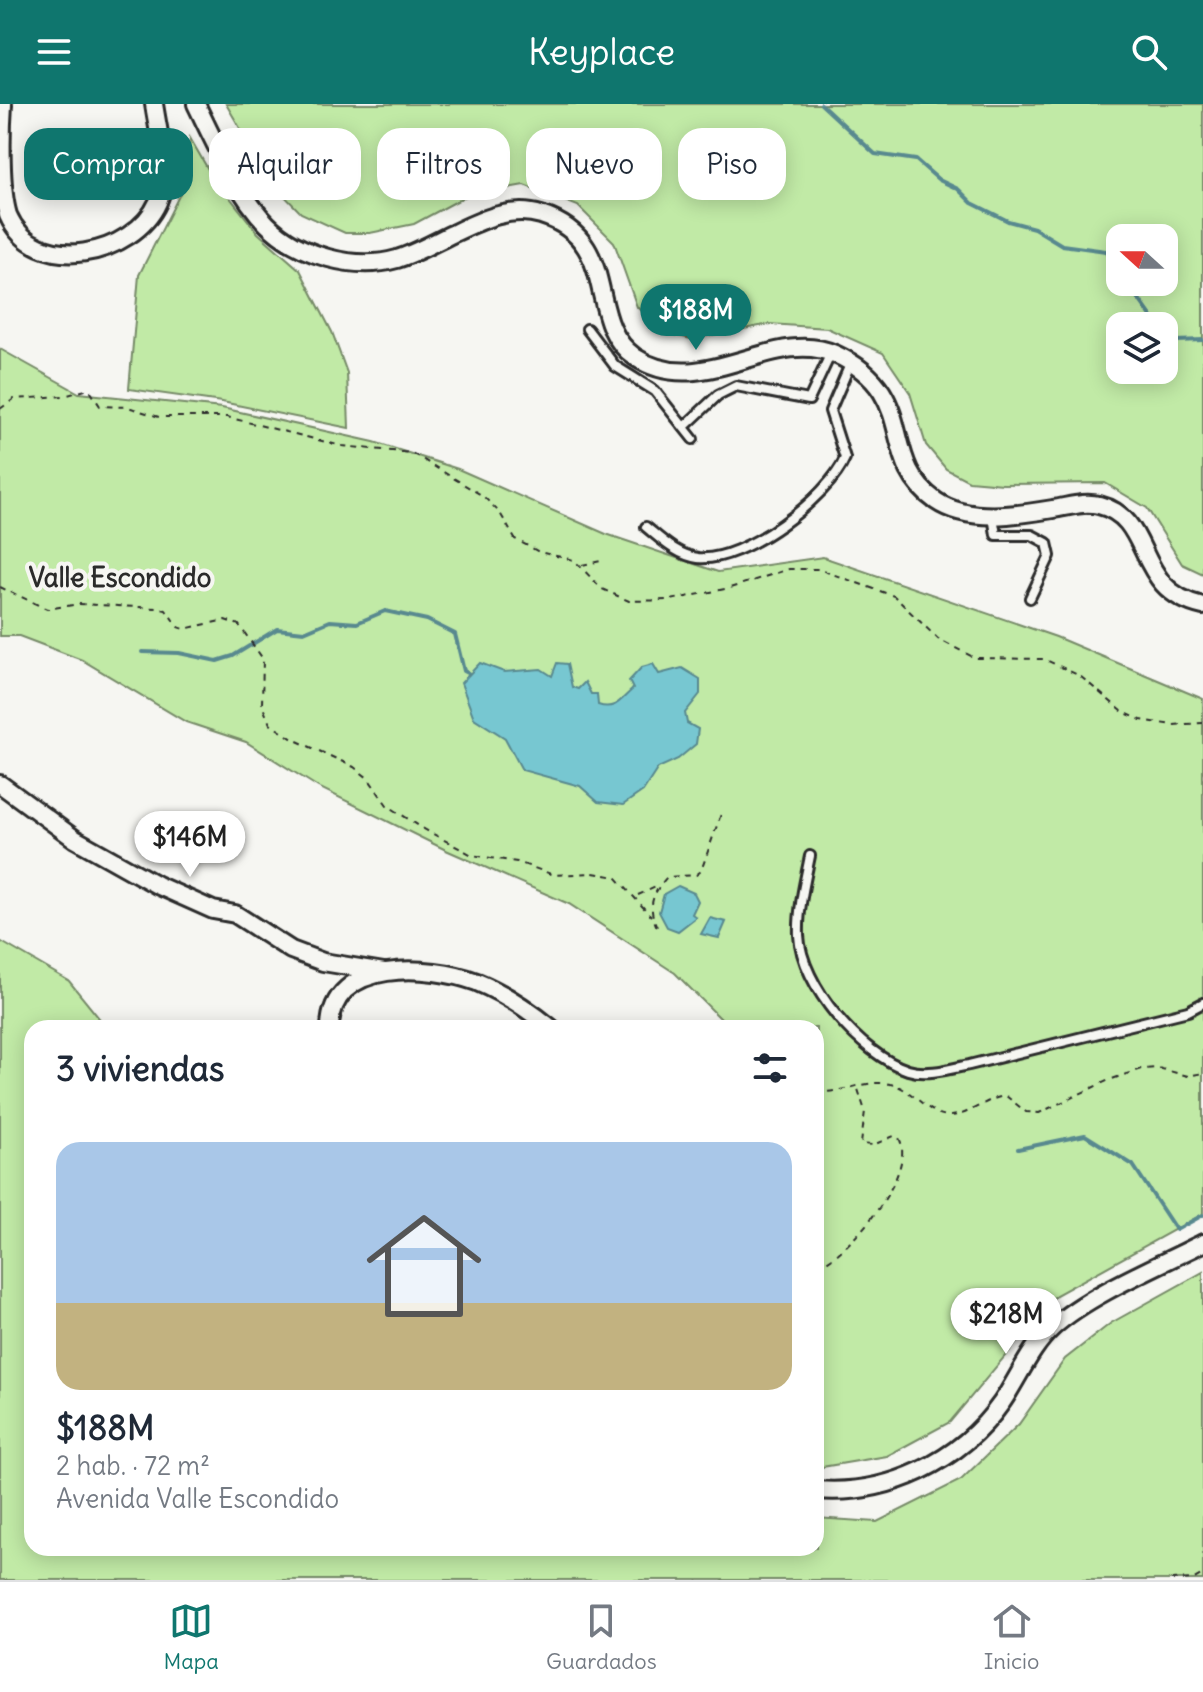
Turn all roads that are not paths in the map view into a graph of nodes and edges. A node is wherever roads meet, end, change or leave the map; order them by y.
1 (3, 104) edge
2 (154, 104) edge
3 (196, 104) edge
4 (587, 329) dead end
5 (831, 352) junction
6 (851, 362) junction
7 (812, 396) junction
8 (831, 404) junction
9 (684, 427) junction
10 (693, 439) dead end
11 (993, 515) junction
12 (646, 527) dead end
13 (1030, 598) dead end
14 (1203, 606) edge
15 (0, 784) edge
16 (810, 856) dead end
17 (350, 967) junction
18 (384, 972) junction
19 (351, 985) junction
20 (1203, 1003) edge
21 (332, 1020) edge
22 (539, 1020) edge
23 (1203, 1243) edge
24 (824, 1489) edge

1 - 2 street
3 - 5 street
4 - 9 lane
5 - 6 street
5 - 7 lane
6 - 8 lane
6 - 11 street
7 - 8 lane
7 - 9 lane
8 - 12 lane
9 - 10 lane
11 - 13 lane
11 - 14 street
15 - 17 street
16 - 20 lane
17 - 18 street
17 - 19 street
18 - 19 street
18 - 22 street
19 - 21 street
23 - 24 street

